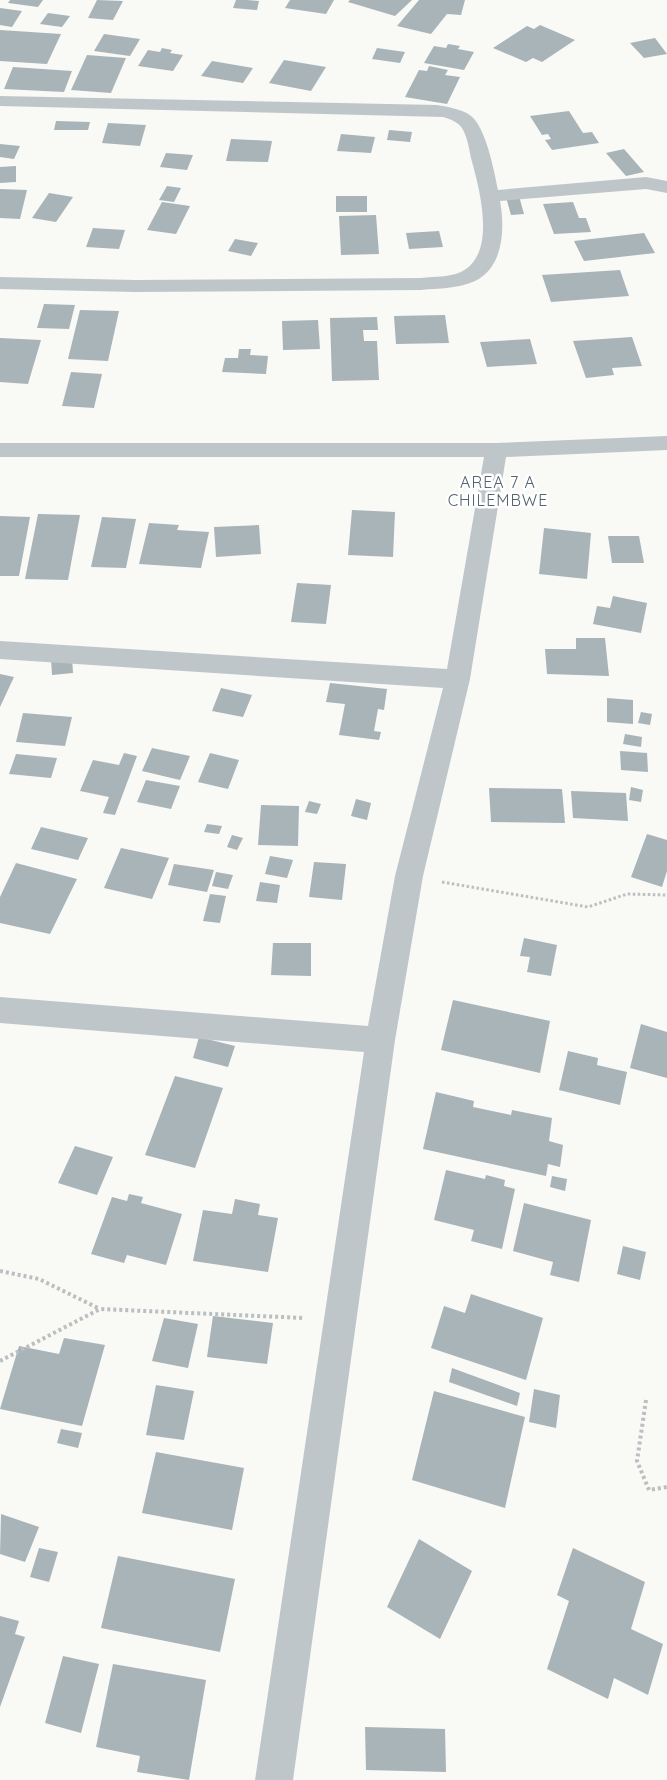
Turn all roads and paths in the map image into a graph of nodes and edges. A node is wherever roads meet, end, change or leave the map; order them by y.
1 (0, 101) edge
2 (667, 187) edge
3 (490, 196) junction
4 (0, 283) edge
5 (667, 443) edge
6 (0, 450) edge
7 (496, 450) junction
8 (0, 650) edge
9 (458, 679) junction
10 (409, 876) junction
11 (667, 895) edge
12 (0, 1010) edge
13 (380, 1040) junction
14 (0, 1271) edge
15 (100, 1309) junction
16 (340, 1320) junction
17 (0, 1361) edge
18 (646, 1400) dead end
19 (667, 1487) edge
20 (274, 1780) edge

1 - 3 street
2 - 3 street
3 - 4 street
5 - 7 street
6 - 7 street
7 - 9 street
8 - 9 street
9 - 10 street
10 - 11 path
10 - 13 street
12 - 13 street
13 - 16 street
14 - 15 path
15 - 16 path
15 - 17 path
16 - 20 street
18 - 19 path

